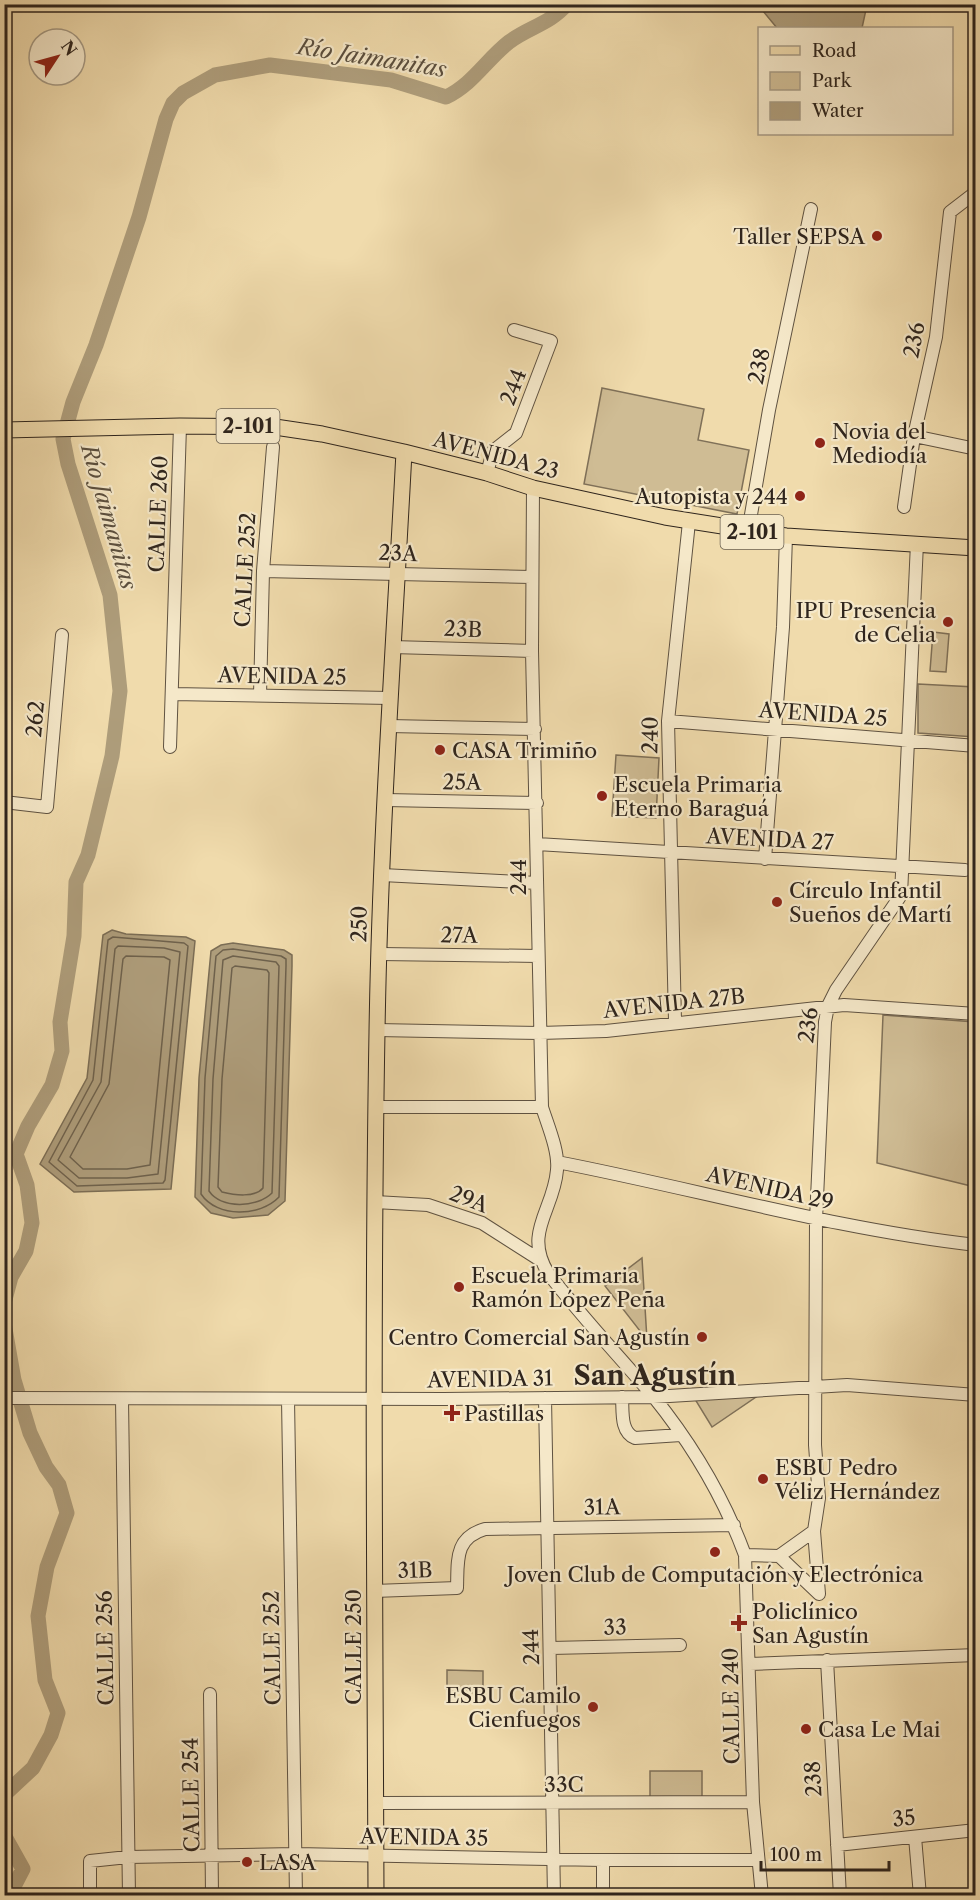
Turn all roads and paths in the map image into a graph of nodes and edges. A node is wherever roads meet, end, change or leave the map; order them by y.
1 (975, 192) edge
2 (811, 209) dead end
3 (514, 330) dead end
4 (180, 426) junction
5 (4, 430) edge
6 (914, 436) junction
7 (273, 447) dead end
8 (975, 449) edge
9 (404, 452) junction
10 (487, 473) junction
11 (533, 488) junction
12 (904, 507) dead end
13 (689, 522) junction
14 (748, 531) junction
15 (786, 536) junction
16 (917, 543) junction
17 (975, 548) edge
18 (263, 571) junction
19 (398, 572) junction
20 (531, 577) junction
21 (62, 635) dead end
22 (392, 647) junction
23 (532, 651) junction
24 (173, 694) junction
25 (260, 695) junction
26 (390, 698) junction
27 (668, 721) junction
28 (389, 726) junction
29 (535, 729) junction
30 (776, 731) junction
31 (909, 740) junction
32 (975, 746) edge
33 (170, 747) dead end
34 (386, 800) junction
35 (4, 802) edge
36 (537, 803) junction
37 (537, 844) junction
38 (670, 853) junction
39 (765, 859) junction
40 (903, 866) junction
41 (965, 870) dead end
42 (382, 875) junction
43 (537, 883) junction
44 (380, 954) junction
45 (538, 956) junction
46 (828, 1006) junction
47 (975, 1014) edge
48 (675, 1021) junction
49 (376, 1030) junction
50 (540, 1033) junction
51 (376, 1107) junction
52 (542, 1107) junction
53 (557, 1162) junction
54 (375, 1202) junction
55 (816, 1220) junction
56 (975, 1245) edge
57 (540, 1260) junction
58 (814, 1385) junction
59 (975, 1395) edge
60 (622, 1397) junction
61 (654, 1397) junction
62 (9, 1398) edge
63 (372, 1398) junction
64 (545, 1398) junction
65 (122, 1399) junction
66 (288, 1399) junction
67 (681, 1435) junction
68 (734, 1525) junction
69 (548, 1528) junction
70 (814, 1531) junction
71 (746, 1555) junction
72 (779, 1556) junction
73 (457, 1588) joint
74 (374, 1591) junction
75 (680, 1645) dead end
76 (551, 1648) junction
77 (975, 1655) edge
78 (827, 1660) junction
79 (750, 1664) junction
80 (210, 1694) dead end
81 (753, 1802) junction
82 (376, 1803) junction
83 (554, 1804) junction
84 (975, 1830) edge
85 (915, 1837) junction
86 (837, 1845) junction
87 (296, 1854) junction
88 (211, 1855) junction
89 (376, 1855) junction
90 (128, 1857) junction
91 (554, 1859) junction
92 (603, 1860) junction
93 (758, 1860) junction
94 (90, 1896) edge
95 (129, 1896) edge
96 (212, 1896) edge
97 (296, 1896) edge
98 (376, 1896) edge
99 (554, 1896) edge
100 (603, 1896) edge
101 (762, 1896) edge
102 (840, 1896) edge
103 (920, 1896) edge

1 - 6 street, 236
2 - 14 street, 238
3 - 10 street, 244
4 - 5 main road, AVENIDA 23 / 2-101
4 - 9 main road, AVENIDA 23 / 2-101
4 - 24 street, CALLE 260
6 - 8 street
6 - 12 street, 236
7 - 18 street, CALLE 252
9 - 10 main road, AVENIDA 23 / 2-101
9 - 19 main road, 250
10 - 11 main road, AVENIDA 23 / 2-101
11 - 13 main road, AVENIDA 23 / 2-101
11 - 20 street, 244
13 - 14 main road, AVENIDA 23 / 2-101
13 - 27 street, 240
14 - 15 main road, AVENIDA 23 / 2-101
15 - 16 main road, AVENIDA 23 / 2-101
15 - 30 street
16 - 17 main road, AVENIDA 23 / 2-101
16 - 31 street, 236
18 - 19 street, 23A
18 - 25 street, CALLE 252
19 - 20 street, 23A
19 - 22 main road, 250
20 - 23 street, 244
21 - 35 street, 262
22 - 23 street, 23B
22 - 26 main road, 250
23 - 29 street, 244
24 - 25 street, AVENIDA 25
24 - 33 street, CALLE 260
25 - 26 street, AVENIDA 25
26 - 28 main road, 250
27 - 30 street, AVENIDA 25
27 - 38 street, 240
28 - 29 street
28 - 34 main road, 250
29 - 36 street, 244
30 - 31 street, AVENIDA 25
30 - 39 street
31 - 32 street, AVENIDA 25
31 - 40 street, 236
34 - 36 street, 25A
34 - 42 main road, 250
36 - 37 street, 244
37 - 38 street, AVENIDA 27
37 - 43 street, 244
38 - 39 street, AVENIDA 27
38 - 48 street, 240
39 - 40 street, AVENIDA 27
40 - 41 street, AVENIDA 27
40 - 46 street, 236
42 - 43 street
42 - 44 main road, 250
43 - 45 street, 244
44 - 45 street, 27A
44 - 49 main road, 250
45 - 50 street, 244
46 - 47 street, AVENIDA 27B
46 - 48 street, AVENIDA 27B
46 - 55 street, 236
48 - 50 street, AVENIDA 27B
49 - 50 street, AVENIDA 27B
49 - 51 main road, 250
50 - 52 street, 244
51 - 52 street
51 - 54 main road, 250
52 - 53 street, 244
53 - 55 street, AVENIDA 29
53 - 57 street, 244
54 - 57 street, 29A
54 - 63 main road, 250
55 - 56 street, AVENIDA 29
55 - 58 street, 236
57 - 61 street
58 - 59 street, AVENIDA 31
58 - 61 street, AVENIDA 31
58 - 70 street, 236
60 - 61 street, AVENIDA 31
60 - 64 street, AVENIDA 31
60 - 67 street
61 - 67 street, CALLE 240
62 - 65 street, AVENIDA 31
63 - 64 street, AVENIDA 31
63 - 66 street, AVENIDA 31
63 - 74 main road, CALLE 250
64 - 69 street, 244
65 - 66 street, AVENIDA 31
65 - 90 street, CALLE 256
66 - 87 street, CALLE 252
67 - 68 street, CALLE 240
68 - 69 street, 31A
68 - 71 street, CALLE 240
69 - 73 street, 31A
69 - 76 street, 244
70 - 72 street
70 - 72 street
71 - 72 street
71 - 79 street, CALLE 240
73 - 74 street, 31B
74 - 82 main road, CALLE 250
75 - 76 street, 33
76 - 83 street, 244
77 - 78 street
78 - 79 street
78 - 86 street, 238
79 - 81 street, CALLE 240
80 - 88 street, CALLE 254
81 - 83 street, 33C
81 - 93 street, CALLE 240
82 - 83 street, 33C
82 - 89 main road, CALLE 250
83 - 91 street, 244
84 - 85 street, 35
85 - 86 street, 35
85 - 103 street
86 - 102 street, 238
87 - 88 street, AVENIDA 35
87 - 89 street, AVENIDA 35
87 - 97 street, CALLE 252
88 - 90 street, AVENIDA 35
88 - 96 street, CALLE 254
89 - 91 street, AVENIDA 35
89 - 98 main road, CALLE 250
90 - 94 street, AVENIDA 35
90 - 95 street, CALLE 256
91 - 92 street, AVENIDA 35
91 - 99 street, 244
92 - 93 street, AVENIDA 35
92 - 100 street
93 - 101 street, CALLE 240

